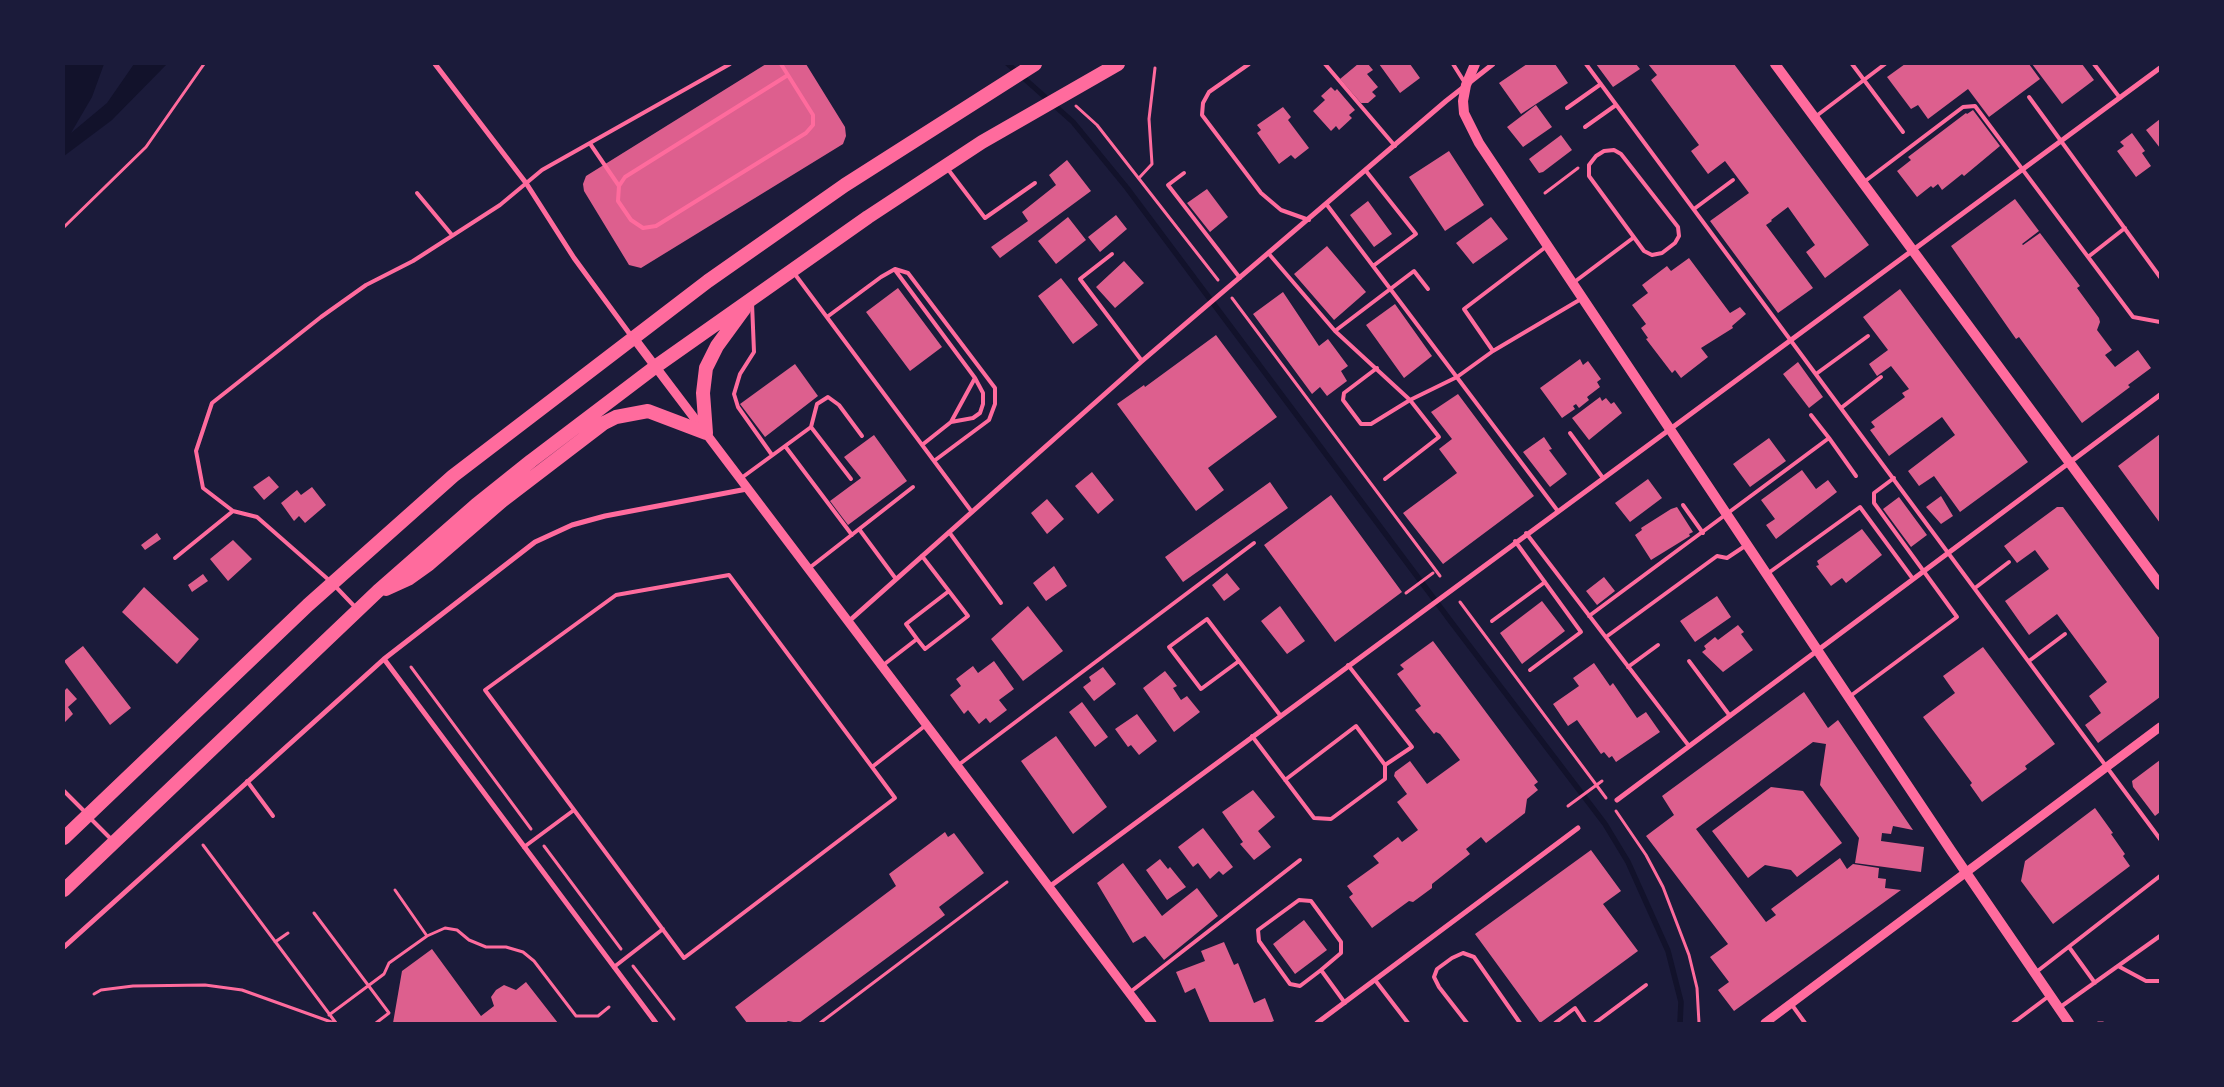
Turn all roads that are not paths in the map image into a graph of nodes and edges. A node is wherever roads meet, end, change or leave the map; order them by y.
1 (435, 64) edge
2 (730, 64) edge
3 (781, 64) edge
4 (1035, 64) edge
5 (1118, 64) edge
6 (1249, 64) edge
7 (1324, 64) edge
8 (1453, 64) edge
9 (1475, 64) edge
10 (1493, 64) edge
11 (1586, 64) edge
12 (1775, 64) edge
13 (1852, 64) edge
14 (1885, 64) edge
15 (2094, 64) edge
16 (2160, 68) edge
17 (788, 75) junction
18 (1864, 80) junction
19 (1601, 84) junction
20 (1466, 85) junction
21 (2029, 97) dead end
22 (2120, 98) junction
23 (1616, 105) junction
24 (1567, 108) dead end
25 (1815, 117) junction
26 (1585, 127) dead end
27 (1903, 132) dead end
28 (2061, 141) junction
29 (591, 144) junction
30 (1395, 146) junction
31 (945, 166) junction
32 (2023, 169) junction
33 (1366, 171) junction
34 (1184, 172) dead end
35 (1733, 180) dead end
36 (1863, 182) junction
37 (526, 183) junction
38 (1035, 183) dead end
39 (619, 186) junction
40 (417, 193) dead end
41 (1327, 205) junction
42 (1694, 209) junction
43 (1308, 220) junction
44 (2125, 228) junction
45 (452, 235) junction
46 (1633, 238) junction
47 (1548, 245) junction
48 (1913, 250) junction
49 (1112, 254) dead end
50 (1269, 254) junction
51 (2088, 257) junction
52 (1373, 266) junction
53 (895, 269) junction
54 (792, 271) junction
55 (2160, 277) edge
56 (1240, 278) junction
57 (1573, 283) junction
58 (1390, 289) junction
59 (1428, 289) dead end
60 (1582, 298) junction
61 (752, 299) junction
62 (826, 317) junction
63 (2160, 322) edge
64 (1335, 331) junction
65 (1868, 336) dead end
66 (633, 337) junction
67 (1791, 340) junction
68 (1493, 351) junction
69 (1142, 361) junction
70 (655, 367) junction
71 (1377, 368) junction
72 (1816, 374) junction
73 (1457, 377) junction
74 (975, 378) junction
75 (1881, 378) dead end
76 (2160, 395) edge
77 (1410, 400) junction
78 (1841, 408) junction
79 (1811, 416) dead end
80 (951, 422) junction
81 (811, 427) junction
82 (1670, 430) junction
83 (706, 433) junction
84 (1570, 433) dead end
85 (862, 436) dead end
86 (1829, 438) junction
87 (922, 445) junction
88 (785, 446) junction
89 (772, 456) junction
90 (934, 461) junction
91 (2071, 462) junction
92 (1856, 476) dead end
93 (1603, 478) junction
94 (1894, 478) junction
95 (740, 479) junction
96 (851, 479) dead end
97 (1385, 479) dead end
98 (912, 487) dead end
99 (747, 489) junction
100 (1683, 506) dead end
101 (1557, 510) junction
102 (232, 511) junction
103 (972, 512) junction
104 (1727, 514) junction
105 (859, 529) junction
106 (949, 532) junction
107 (1703, 532) junction
108 (1526, 533) junction
109 (852, 535) junction
110 (1515, 542) junction
111 (1254, 543) dead end
112 (1747, 544) junction
113 (1949, 552) junction
114 (922, 556) junction
115 (175, 558) dead end
116 (2009, 562) dead end
117 (808, 568) junction
118 (1924, 571) junction
119 (1767, 574) junction
120 (896, 579) junction
121 (1913, 579) junction
122 (1545, 582) junction
123 (333, 583) junction
124 (2160, 585) edge
125 (1975, 588) junction
126 (949, 591) junction
127 (376, 593) junction
128 (1001, 603) dead end
129 (358, 610) junction
130 (1589, 616) junction
131 (1492, 621) dead end
132 (848, 622) junction
133 (2065, 634) dead end
134 (1606, 637) junction
135 (917, 638) junction
136 (1658, 645) dead end
137 (1818, 650) junction
138 (384, 659) junction
139 (1239, 661) junction
140 (1689, 661) dead end
141 (2029, 661) junction
142 (1348, 665) junction
143 (882, 666) junction
144 (1628, 667) junction
145 (1530, 670) dead end
146 (1849, 697) junction
147 (1280, 715) junction
148 (1730, 716) junction
149 (926, 725) junction
150 (2160, 727) edge
151 (1252, 736) junction
152 (1689, 746) junction
153 (1386, 765) junction
154 (957, 766) junction
155 (872, 767) junction
156 (2107, 767) junction
157 (1285, 780) junction
158 (247, 781) junction
159 (64, 791) edge
160 (1617, 800) dead end
161 (574, 810) junction
162 (88, 816) junction
163 (273, 816) dead end
164 (1578, 828) dead end
165 (64, 838) edge
166 (2160, 838) edge
167 (113, 842) junction
168 (524, 847) junction
169 (1300, 860) dead end
170 (1966, 873) junction
171 (2160, 876) edge
172 (1049, 887) junction
173 (64, 890) edge
174 (663, 929) junction
175 (2160, 936) edge
176 (64, 947) edge
177 (2069, 947) junction
178 (2118, 966) junction
179 (614, 967) junction
180 (1320, 970) junction
181 (2035, 973) junction
182 (1375, 980) junction
183 (2160, 981) edge
184 (2095, 983) junction
185 (1646, 985) dead end
186 (1129, 993) junction
187 (2050, 995) junction
188 (1345, 1003) junction
189 (1791, 1004) junction
190 (2059, 1008) junction
191 (656, 1023) edge
192 (1152, 1023) edge
193 (1317, 1023) edge
194 (1408, 1023) edge
195 (1467, 1023) edge
196 (1520, 1023) edge
197 (1555, 1023) edge
198 (1585, 1023) edge
199 (1596, 1023) edge
200 (1765, 1023) edge
201 (1805, 1023) edge
202 (2013, 1023) edge
203 (2069, 1023) edge

1 - 37 street
2 - 29 lane
3 - 17 lane
4 - 66 highway
5 - 31 highway
6 - 43 lane
7 - 30 lane
8 - 20 lane
9 - 20 main road
10 - 20 street
11 - 19 lane
12 - 25 main road
13 - 18 lane
14 - 18 lane
15 - 22 lane
16 - 22 street
17 - 39 lane
17 - 39 lane
18 - 25 lane
18 - 27 lane
19 - 23 lane
19 - 24 lane
20 - 30 street
20 - 47 main road
21 - 28 lane
22 - 28 street
23 - 26 lane
23 - 42 lane
25 - 36 main road
28 - 32 street
28 - 44 lane
29 - 37 lane
29 - 39 lane
30 - 33 street
31 - 38 lane
31 - 54 highway
32 - 36 lane
32 - 48 street
32 - 51 lane
33 - 41 street
33 - 52 lane
34 - 56 lane
35 - 42 lane
36 - 48 main road
37 - 45 lane
37 - 66 street
40 - 45 lane
41 - 43 street
41 - 52 lane
42 - 67 lane
43 - 50 street
44 - 51 lane
44 - 55 lane
45 - 102 lane
46 - 46 lane
46 - 57 lane
47 - 57 main road
47 - 68 lane
48 - 67 street
48 - 91 main road
49 - 69 lane
50 - 56 street
50 - 64 lane
51 - 63 lane
52 - 58 lane
53 - 62 lane
53 - 74 lane
53 - 90 lane
54 - 61 highway
54 - 62 lane
56 - 69 street
57 - 60 main road
58 - 59 lane
58 - 64 lane
58 - 73 lane
60 - 68 lane
60 - 82 main road
61 - 70 highway
61 - 83 highway
61 - 89 lane
62 - 87 lane
64 - 71 lane
65 - 72 lane
66 - 70 street
66 - 123 highway
67 - 72 lane
67 - 82 street
68 - 73 lane
69 - 103 street
70 - 83 street
70 - 127 highway
71 - 77 lane
71 - 77 lane
72 - 78 lane
73 - 77 lane
73 - 101 lane
74 - 80 lane
74 - 80 lane
75 - 78 lane
76 - 91 street
77 - 97 lane
78 - 94 lane
79 - 86 lane
80 - 87 lane
81 - 85 lane
81 - 88 lane
81 - 96 lane
82 - 93 street
82 - 104 main road
83 - 95 street
83 - 127 highway
84 - 93 lane
86 - 92 lane
86 - 104 lane
87 - 90 lane
88 - 89 lane
88 - 109 lane
89 - 95 lane
90 - 103 lane
91 - 113 street
91 - 124 main road
93 - 101 street
94 - 113 lane
94 - 118 lane
95 - 99 street
98 - 105 lane
99 - 117 street
99 - 138 street
100 - 107 lane
101 - 108 street
102 - 115 lane
102 - 123 lane
103 - 106 street
104 - 107 lane
104 - 112 main road
105 - 109 lane
105 - 120 lane
106 - 114 street
106 - 128 lane
107 - 130 lane
108 - 110 street
108 - 130 lane
109 - 117 lane
110 - 122 lane
110 - 142 street
111 - 154 lane
112 - 119 main road
112 - 134 lane
113 - 118 street
113 - 125 lane
114 - 120 street
114 - 126 lane
116 - 125 lane
117 - 132 street
118 - 121 street
118 - 146 lane
119 - 121 lane
119 - 137 main road
120 - 132 street
121 - 137 street
122 - 131 lane
122 - 145 lane
123 - 129 lane
123 - 162 highway
125 - 141 lane
126 - 135 lane
126 - 135 lane
127 - 129 highway
129 - 167 highway
130 - 134 lane
132 - 143 street
133 - 141 lane
134 - 144 lane
135 - 143 lane
136 - 144 lane
137 - 146 main road
137 - 148 street
138 - 158 street
138 - 168 street
139 - 139 lane
139 - 147 lane
140 - 148 lane
141 - 156 lane
142 - 147 street
142 - 153 lane
143 - 149 street
144 - 152 lane
146 - 170 main road
147 - 151 street
148 - 152 street
149 - 154 street
149 - 155 lane
150 - 156 street
151 - 157 lane
151 - 172 street
152 - 160 street
153 - 157 lane
153 - 157 lane
154 - 172 street
155 - 161 lane
155 - 174 lane
156 - 166 lane
156 - 170 street
158 - 163 lane
158 - 176 street
159 - 162 lane
161 - 168 lane
161 - 174 lane
162 - 165 highway
162 - 167 lane
164 - 182 street
167 - 173 highway
168 - 179 street
169 - 186 lane
170 - 181 main road
170 - 189 street
171 - 177 lane
172 - 186 street
174 - 179 lane
175 - 178 lane
177 - 181 lane
177 - 184 lane
178 - 183 lane
178 - 184 lane
179 - 191 street
180 - 180 lane
180 - 188 lane
181 - 187 main road
182 - 188 street
182 - 194 lane
184 - 190 lane
185 - 199 lane
186 - 192 street
187 - 190 main road
187 - 202 lane
188 - 193 street
189 - 200 street
189 - 201 lane
190 - 203 main road
195 - 196 lane
197 - 198 lane

